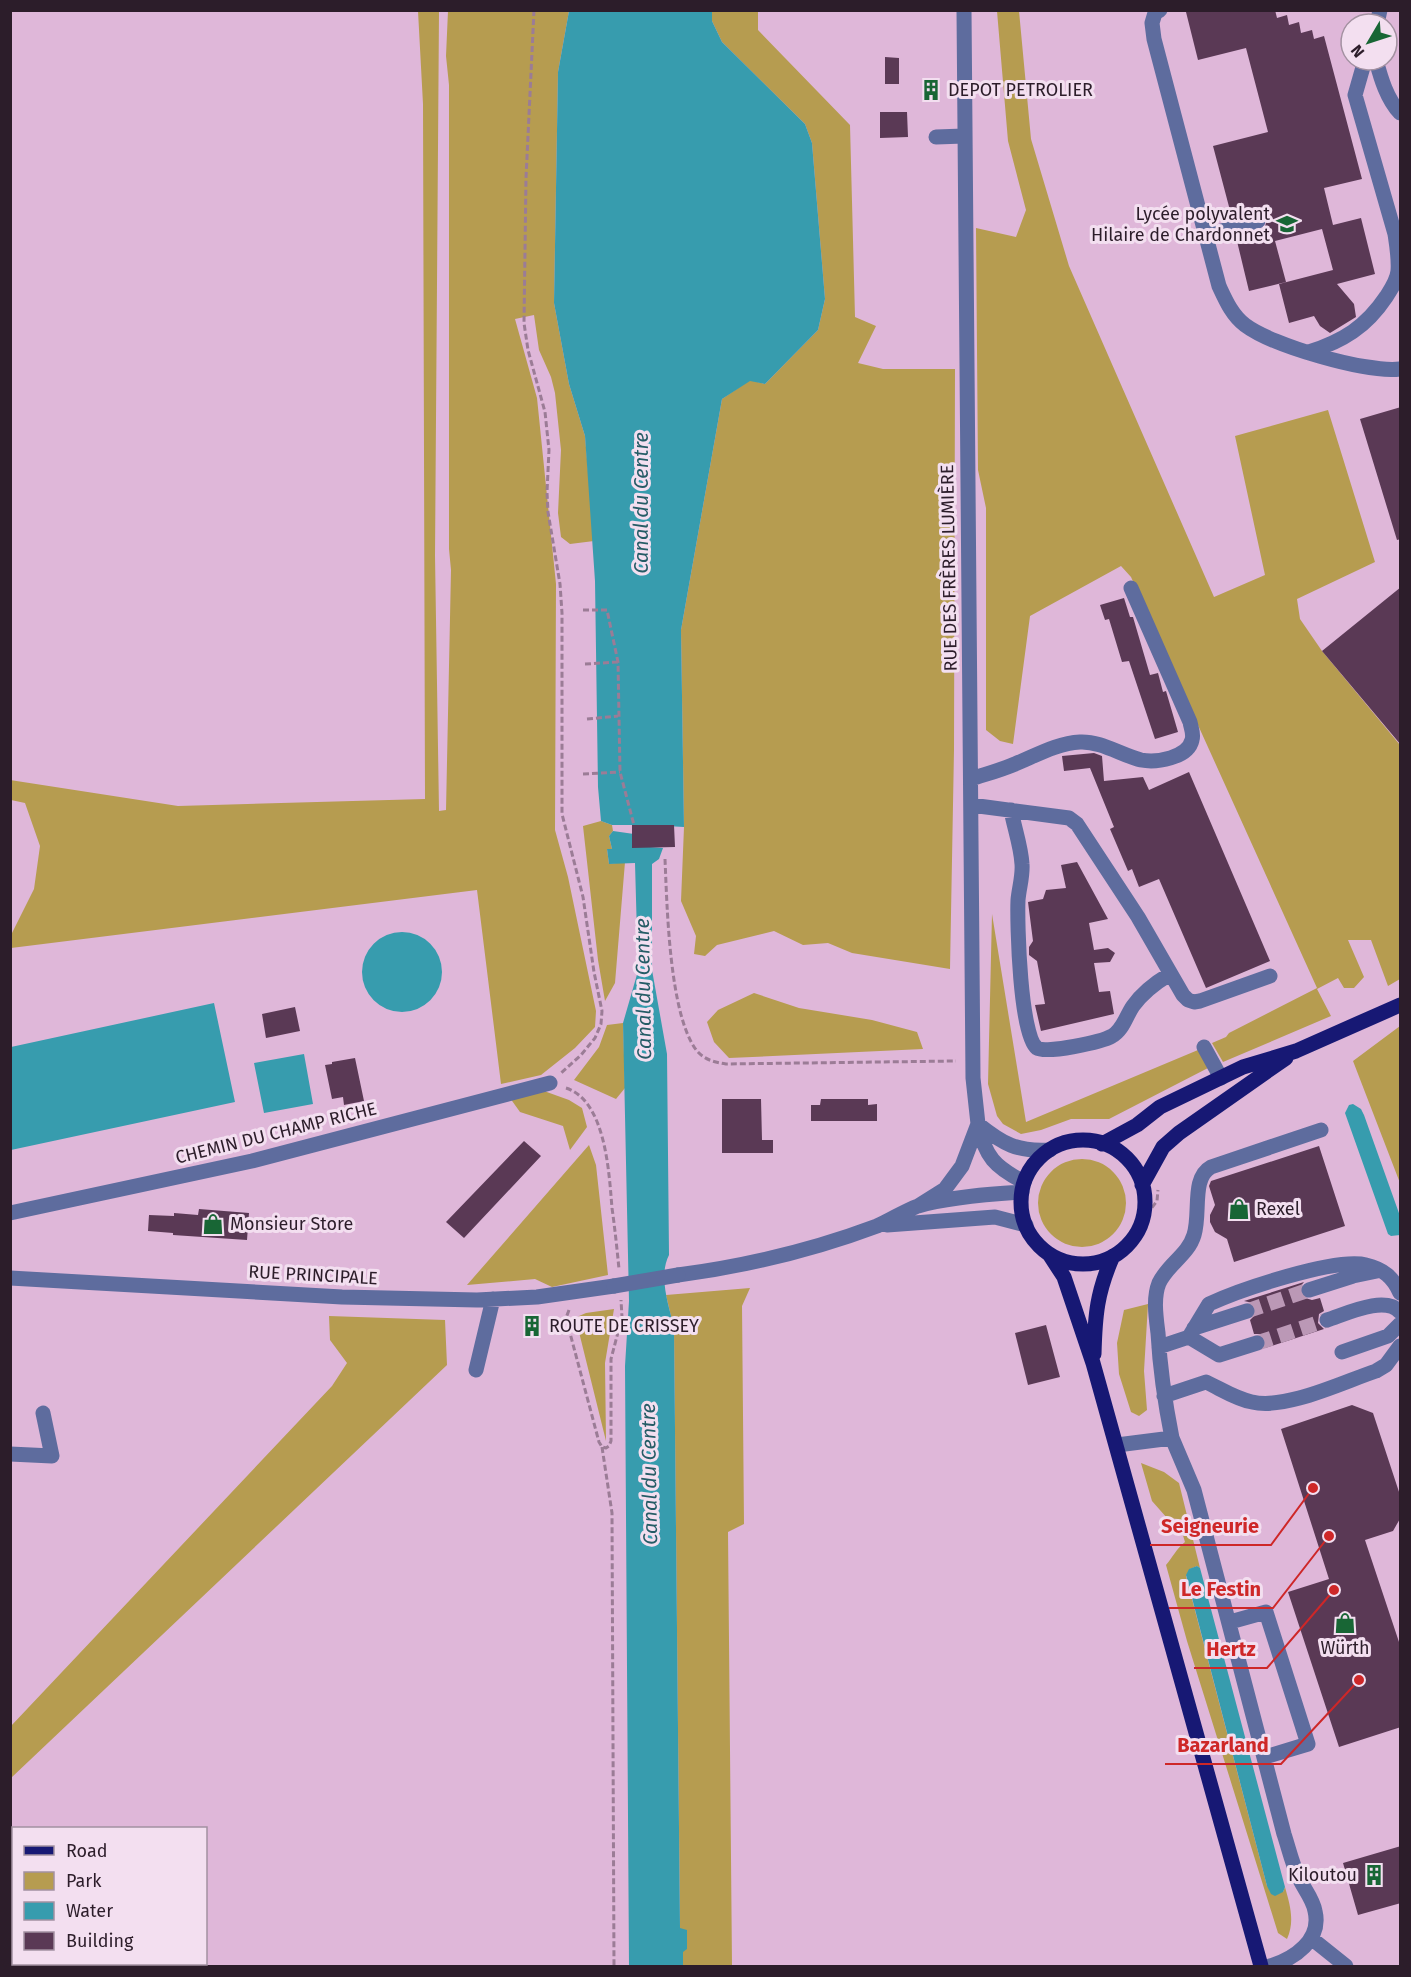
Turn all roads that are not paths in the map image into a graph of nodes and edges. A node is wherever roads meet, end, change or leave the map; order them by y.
1 (964, 10) edge
2 (1160, 10) edge
3 (1362, 72) edge
4 (1379, 72) edge
5 (1401, 113) edge
6 (964, 136) junction
7 (936, 137) dead end
8 (1258, 221) dead end
9 (1207, 235) junction
10 (1309, 352) junction
11 (1401, 369) edge
12 (1131, 588) dead end
13 (971, 778) junction
14 (971, 805) junction
15 (1011, 810) junction
16 (1170, 974) junction
17 (1270, 976) dead end
18 (1401, 1005) edge
19 (1204, 1047) dead end
20 (1296, 1051) junction
21 (1221, 1078) junction
22 (550, 1083) road end
23 (978, 1124) junction
24 (1321, 1130) dead end
25 (1102, 1144) junction
26 (1050, 1150) junction
27 (1142, 1185) junction
28 (1023, 1187) junction
29 (918, 1206) junction
30 (10, 1213) edge
31 (878, 1225) junction
32 (1026, 1225) junction
33 (1049, 1254) junction
34 (1113, 1256) junction
35 (1383, 1271) junction
36 (10, 1278) edge
37 (1309, 1290) tunnel mouth
38 (1401, 1293) edge
39 (493, 1299) junction
40 (1247, 1311) tunnel mouth
41 (1401, 1312) edge
42 (1327, 1320) tunnel mouth
43 (1401, 1324) edge
44 (1191, 1332) junction
45 (1257, 1343) tunnel mouth
46 (1401, 1346) edge
47 (1159, 1347) junction
48 (1342, 1352) dead end
49 (1093, 1363) junction
50 (476, 1370) dead end
51 (1164, 1396) junction
52 (43, 1413) dead end
53 (1172, 1438) junction
54 (1116, 1446) junction
55 (10, 1454) edge
56 (1230, 1622) junction
57 (1265, 1756) junction
58 (1311, 1938) junction
59 (1261, 1966) edge
60 (1270, 1966) edge
61 (1346, 1966) edge

1 - 6 street, RUE DES FRÈRES LUMIÈRE
2 - 9 street
3 - 10 street
4 - 5 street
6 - 7 street
6 - 13 street, RUE DES FRÈRES LUMIÈRE
8 - 9 street
9 - 10 street
10 - 11 street
12 - 13 street
13 - 14 street, RUE DES FRÈRES LUMIÈRE
14 - 15 street
14 - 23 street, RUE DES FRÈRES LUMIÈRE
15 - 16 street
15 - 16 street
16 - 17 street
18 - 20 main road
19 - 21 street
20 - 21 main road
20 - 27 main road
21 - 25 main road
22 - 30 street, CHEMIN DU CHAMP RICHE
23 - 26 street
23 - 28 street, RUE DES FRÈRES LUMIÈRE
23 - 29 street
24 - 47 street
25 - 26 main road
25 - 27 main road
26 - 28 main road
27 - 34 main road
28 - 29 street
28 - 32 main road
29 - 31 street
31 - 32 street
31 - 39 street, RUE PRINCIPALE, bridge
32 - 33 main road
33 - 34 main road
33 - 49 main road
34 - 49 main road
35 - 37 street
35 - 38 street
35 - 44 street
36 - 39 street, RUE PRINCIPALE
39 - 50 street
40 - 44 street
41 - 42 street
43 - 48 street
44 - 45 street
44 - 47 street
46 - 51 street
47 - 51 street
49 - 54 main road
51 - 53 street
52 - 55 street
53 - 54 street
53 - 56 street
54 - 59 main road
56 - 57 street
56 - 57 street
57 - 58 street
58 - 60 street
58 - 61 street

